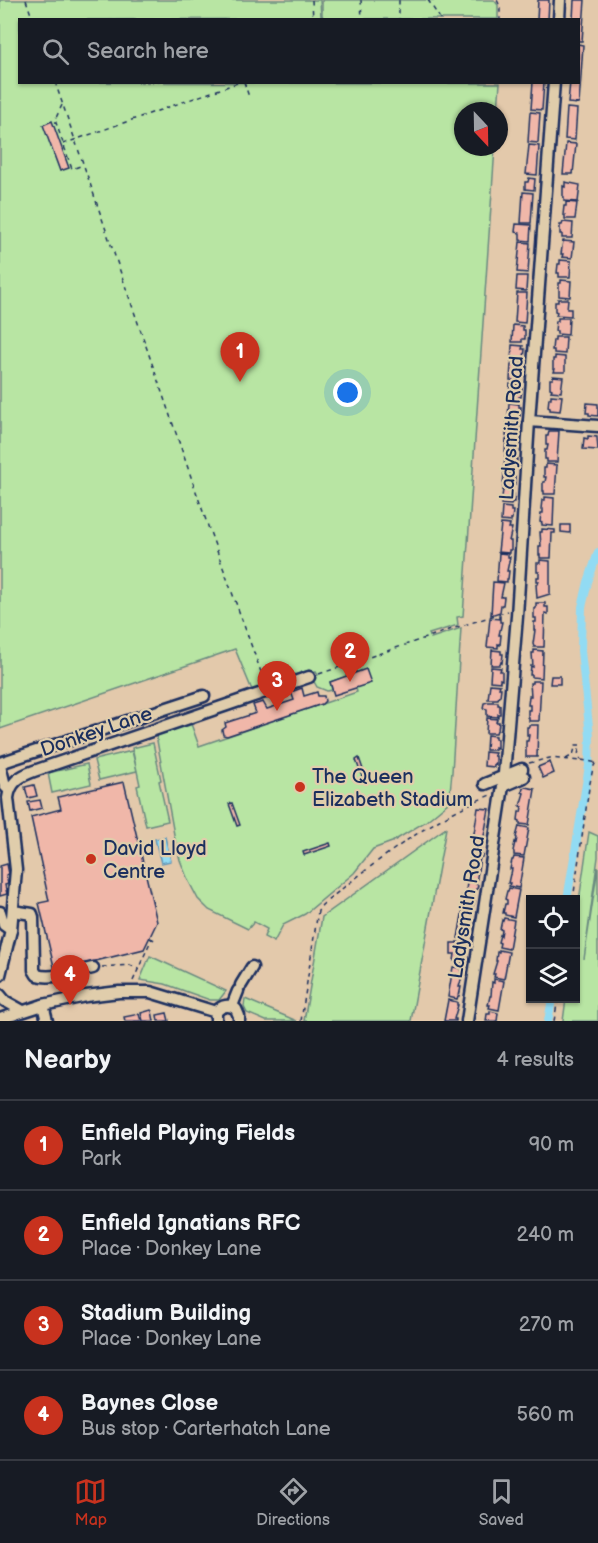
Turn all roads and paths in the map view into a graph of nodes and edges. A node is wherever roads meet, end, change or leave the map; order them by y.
1 (26, 0) edge
2 (312, 0) edge
3 (361, 0) edge
4 (399, 0) edge
5 (428, 0) edge
6 (498, 0) edge
7 (560, 0) edge
8 (32, 18) edge
9 (313, 18) edge
10 (362, 18) edge
11 (399, 18) edge
12 (440, 18) edge
13 (500, 18) edge
14 (559, 18) edge
15 (56, 84) edge
16 (234, 84) edge
17 (245, 84) edge
18 (554, 84) edge
19 (249, 98) dead end
20 (63, 105) junction
21 (75, 139) junction
22 (63, 144) junction
23 (83, 165) junction
24 (529, 421) junction
25 (598, 426) edge
26 (512, 611) dead end
27 (352, 661) junction
28 (356, 673) dead end
29 (309, 677) joint
30 (268, 692) junction
31 (204, 696) dead end
32 (566, 759) junction
33 (582, 760) junction
34 (597, 762) edge
35 (0, 764) edge
36 (524, 770) joint
37 (485, 784) dead end
38 (503, 784) junction
39 (9, 790) junction
40 (574, 895) edge
41 (13, 911) junction
42 (0, 912) edge
43 (11, 930) junction
44 (157, 941) dead end
45 (252, 967) dead end
46 (93, 968) joint
47 (138, 969) junction
48 (0, 975) edge
49 (129, 992) junction
50 (0, 995) edge
51 (557, 1003) edge
52 (43, 1005) junction
53 (232, 1006) junction
54 (23, 1011) junction
55 (216, 1016) edge
56 (0, 1019) edge
57 (47, 1021) edge
58 (238, 1021) edge
59 (301, 1021) edge
60 (467, 1021) edge
61 (554, 1021) edge

1 - 8 path
2 - 9 path
3 - 10 path
4 - 11 path
5 - 12 path
6 - 13 path
7 - 14 street
15 - 20 path
16 - 21 path
17 - 19 path
18 - 24 street, Ladysmith Road
20 - 21 path
20 - 22 path
21 - 22 path
21 - 23 path
22 - 23 path
23 - 30 path
24 - 25 street
24 - 38 street, Ladysmith Road
26 - 27 path
27 - 28 path
27 - 29 path
29 - 30 street, Donkey Lane
30 - 39 street, Donkey Lane
31 - 35 street
32 - 33 path
32 - 33 path
32 - 36 path
33 - 34 path
34 - 40 path
35 - 39 street
36 - 38 street
37 - 38 street
38 - 59 path
38 - 60 street, Ladysmith Road
39 - 41 street
41 - 43 street
41 - 46 street
42 - 43 street
43 - 48 street
44 - 47 path
45 - 53 street
46 - 47 path
47 - 49 path
49 - 52 street
49 - 55 street
50 - 54 street
51 - 61 path
52 - 54 street
52 - 57 street
53 - 55 street
53 - 58 street
54 - 56 street

